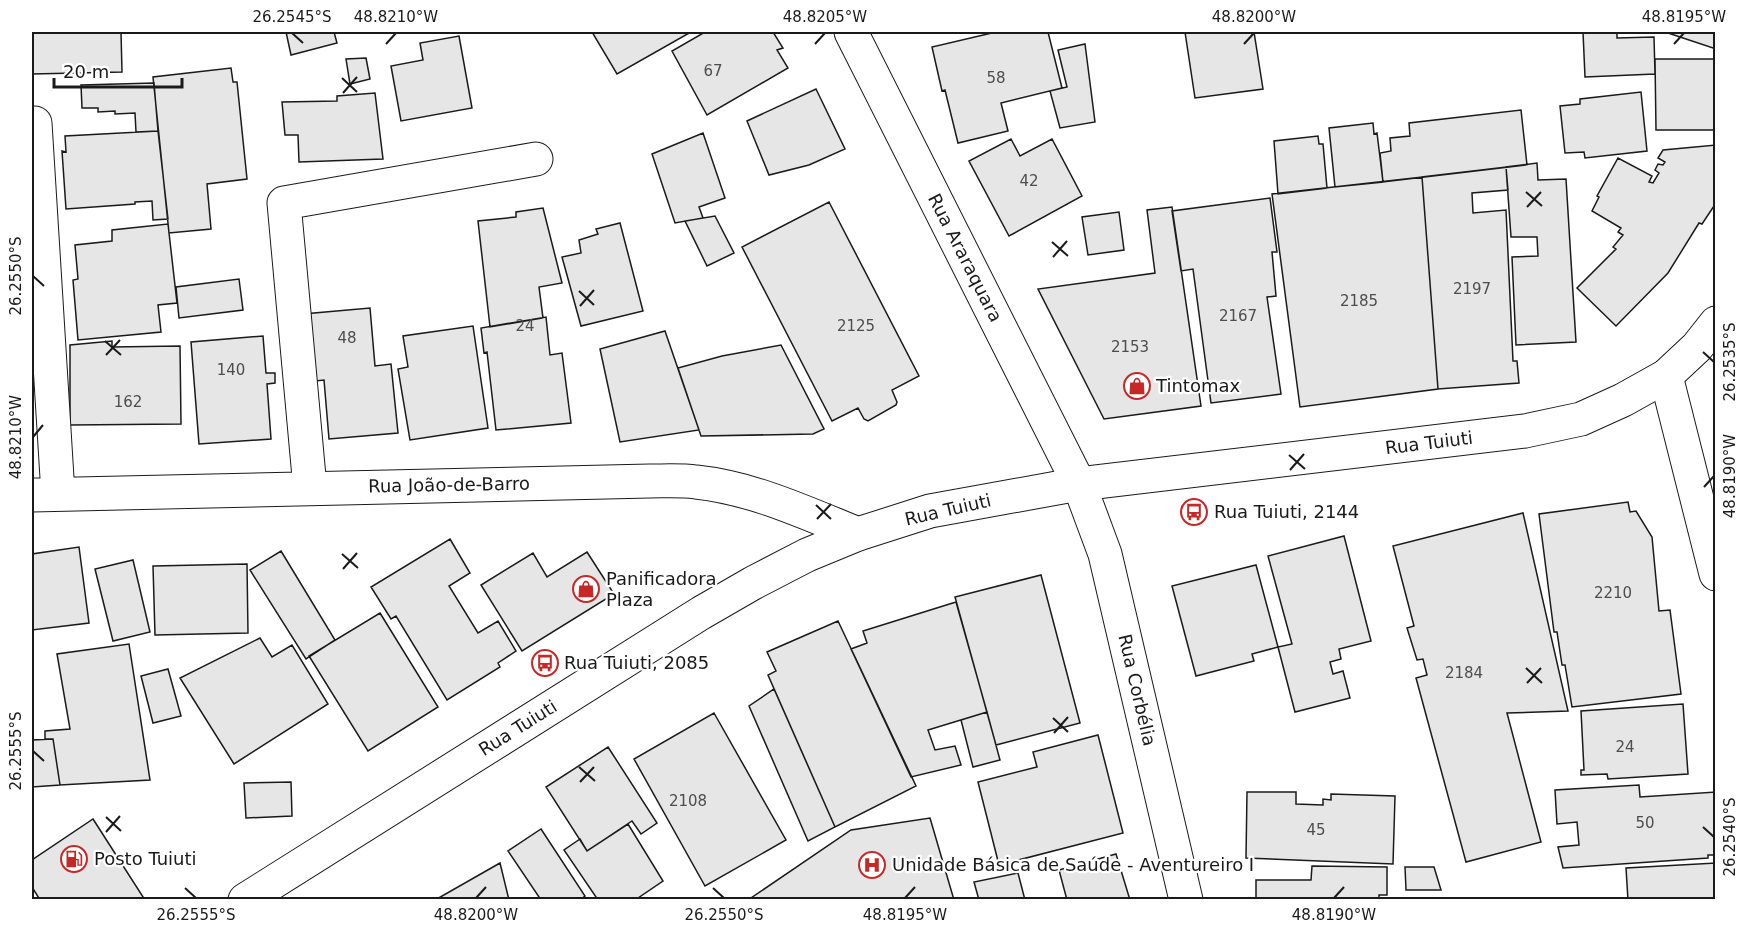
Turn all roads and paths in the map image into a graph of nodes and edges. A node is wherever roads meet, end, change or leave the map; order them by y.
1 (851, 32) edge
2 (35, 123) dead end
3 (536, 159) dead end
4 (1716, 323) edge
5 (1666, 375) junction
6 (1079, 484) junction
7 (310, 488) junction
8 (45, 495) edge
9 (858, 534) junction
10 (1716, 574) edge
11 (245, 900) edge
12 (1186, 900) edge

1 - 6 street, Rua Araraquara
2 - 8 street
3 - 7 street
4 - 5 street, Rua Tuiuti
5 - 6 street, Rua Tuiuti
5 - 10 street
6 - 9 street, Rua Tuiuti
6 - 12 street, Rua Corbélia
7 - 8 street, Rua João-de-Barro
7 - 9 street, Rua João-de-Barro
9 - 11 street, Rua Tuiuti

